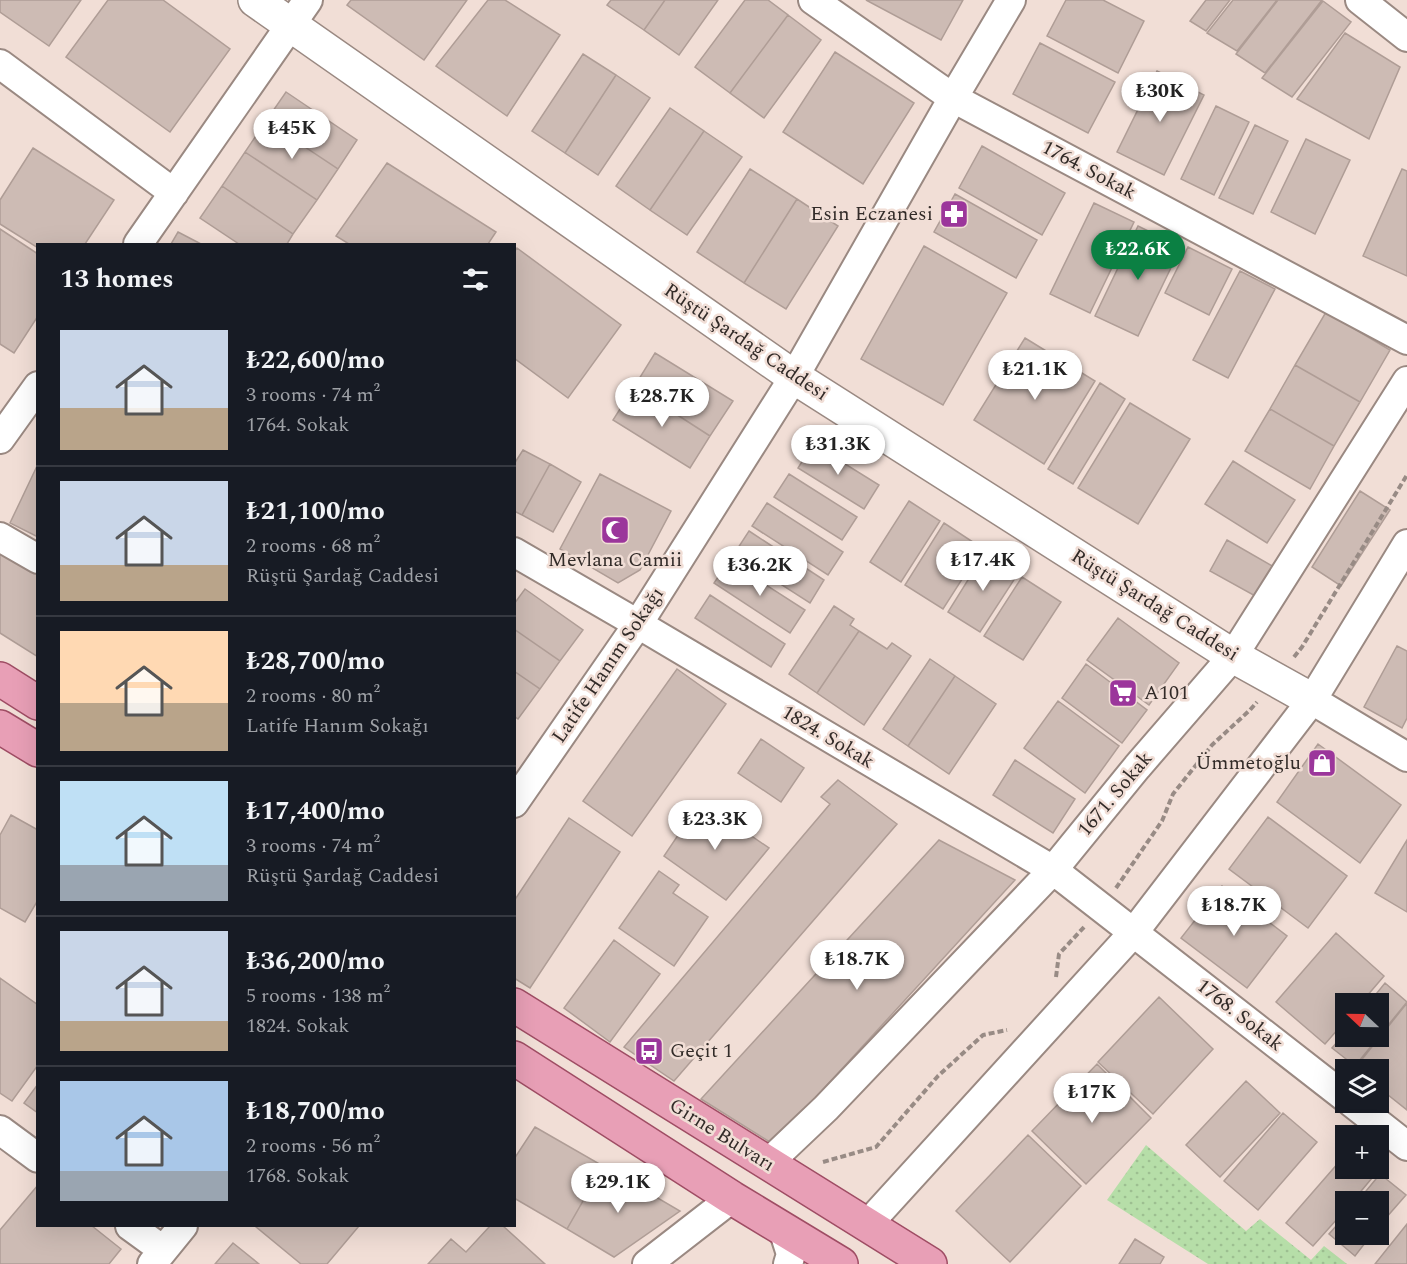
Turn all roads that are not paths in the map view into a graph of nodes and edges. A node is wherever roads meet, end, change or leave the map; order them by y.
1 (255, 0) edge
2 (813, 0) edge
3 (1011, 0) edge
4 (1360, 0) edge
5 (300, 13) edge
6 (1405, 31) edge
7 (0, 64) edge
8 (953, 98) junction
9 (174, 193) junction
10 (139, 243) edge
11 (1407, 340) edge
12 (794, 377) junction
13 (1407, 381) edge
14 (36, 389) edge
15 (0, 439) edge
16 (0, 537) edge
17 (1407, 544) edge
18 (516, 553) edge
19 (36, 558) edge
20 (638, 624) junction
21 (1233, 656) junction
22 (0, 679) edge
23 (1312, 700) junction
24 (36, 702) edge
25 (0, 727) edge
26 (36, 749) edge
27 (1407, 757) edge
28 (516, 800) edge
29 (1053, 870) junction
30 (1134, 932) junction
31 (516, 1006) edge
32 (516, 1059) edge
33 (1335, 1089) edge
34 (1365, 1113) edge
35 (0, 1130) edge
36 (1407, 1146) edge
37 (36, 1157) edge
38 (776, 1168) junction
39 (732, 1198) junction
40 (867, 1225) junction
41 (131, 1227) edge
42 (182, 1227) edge
43 (783, 1229) junction
44 (158, 1257) edge
45 (647, 1264) edge
46 (788, 1264) edge
47 (841, 1264) edge
48 (930, 1264) edge

1 - 5 street, Rüştü Şardağ Caddesi
2 - 8 street, 1764. Sokak
3 - 8 street, Latife Hanım Sokağı
4 - 6 street
5 - 9 street
5 - 12 street, Rüştü Şardağ Caddesi
7 - 9 street
8 - 11 street, 1764. Sokak
8 - 12 street, Latife Hanım Sokağı
9 - 10 street
12 - 20 street, Latife Hanım Sokağı
12 - 21 street, Rüştü Şardağ Caddesi
13 - 21 street, 1671. Sokak
14 - 15 street
16 - 19 street
17 - 23 street
18 - 20 street, 1824. Sokak
20 - 28 street, Latife Hanım Sokağı
20 - 29 street, 1824. Sokak
21 - 23 street, Rüştü Şardağ Caddesi
21 - 29 street, 1671. Sokak
22 - 24 main road
23 - 27 street
23 - 30 street
25 - 26 main road
29 - 30 street, 1824. Sokak
29 - 38 street, 1671. Sokak
30 - 33 street, 1768. Sokak
30 - 40 street
31 - 38 main road, Girne Bulvarı
32 - 39 main road
34 - 36 street
35 - 37 street
38 - 40 main road, Girne Bulvarı
39 - 43 main road
39 - 45 street
40 - 48 main road, Girne Bulvarı
41 - 44 street
42 - 44 street
43 - 46 street
43 - 47 main road

